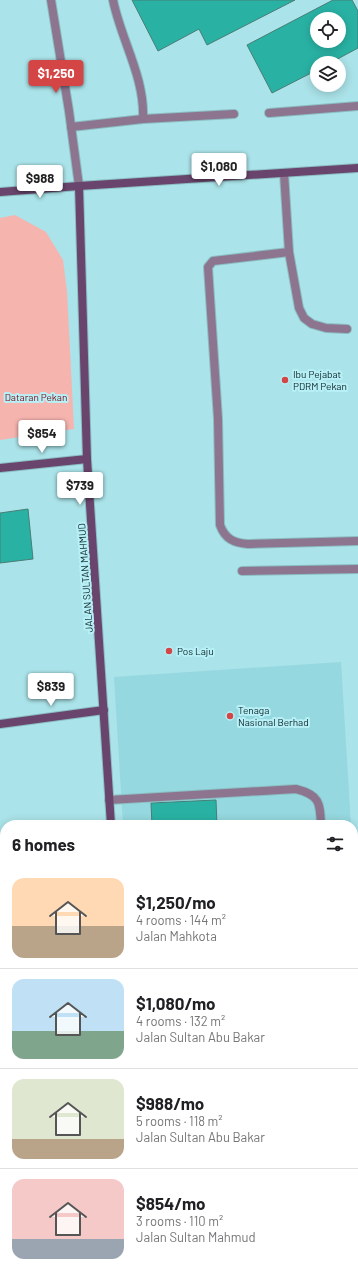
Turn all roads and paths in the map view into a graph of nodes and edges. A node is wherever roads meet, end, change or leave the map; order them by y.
1 (51, 0) edge
2 (113, 0) edge
3 (358, 106) edge
4 (269, 113) dead end
5 (234, 114) dead end
6 (143, 119) junction
7 (71, 127) junction
8 (358, 168) edge
9 (284, 173) junction
10 (79, 186) junction
11 (0, 192) edge
12 (289, 252) junction
13 (347, 329) dead end
14 (87, 459) junction
15 (0, 468) edge
16 (358, 541) edge
17 (358, 569) edge
18 (242, 571) dead end
19 (104, 710) junction
20 (0, 724) edge
21 (109, 800) junction
22 (111, 820) edge
23 (321, 820) edge

1 - 7 street
2 - 6 street
3 - 4 street
5 - 6 street
6 - 7 street
7 - 10 street
8 - 9 street
9 - 10 street
9 - 12 street
10 - 11 street
10 - 14 street, JALAN SULTAN MAHMUD
12 - 13 street
12 - 16 street
14 - 15 street
14 - 19 street, JALAN SULTAN MAHMUD
17 - 18 street
19 - 20 street
19 - 21 street, JALAN SULTAN MAHMUD
21 - 22 street, JALAN SULTAN MAHMUD
21 - 23 street

